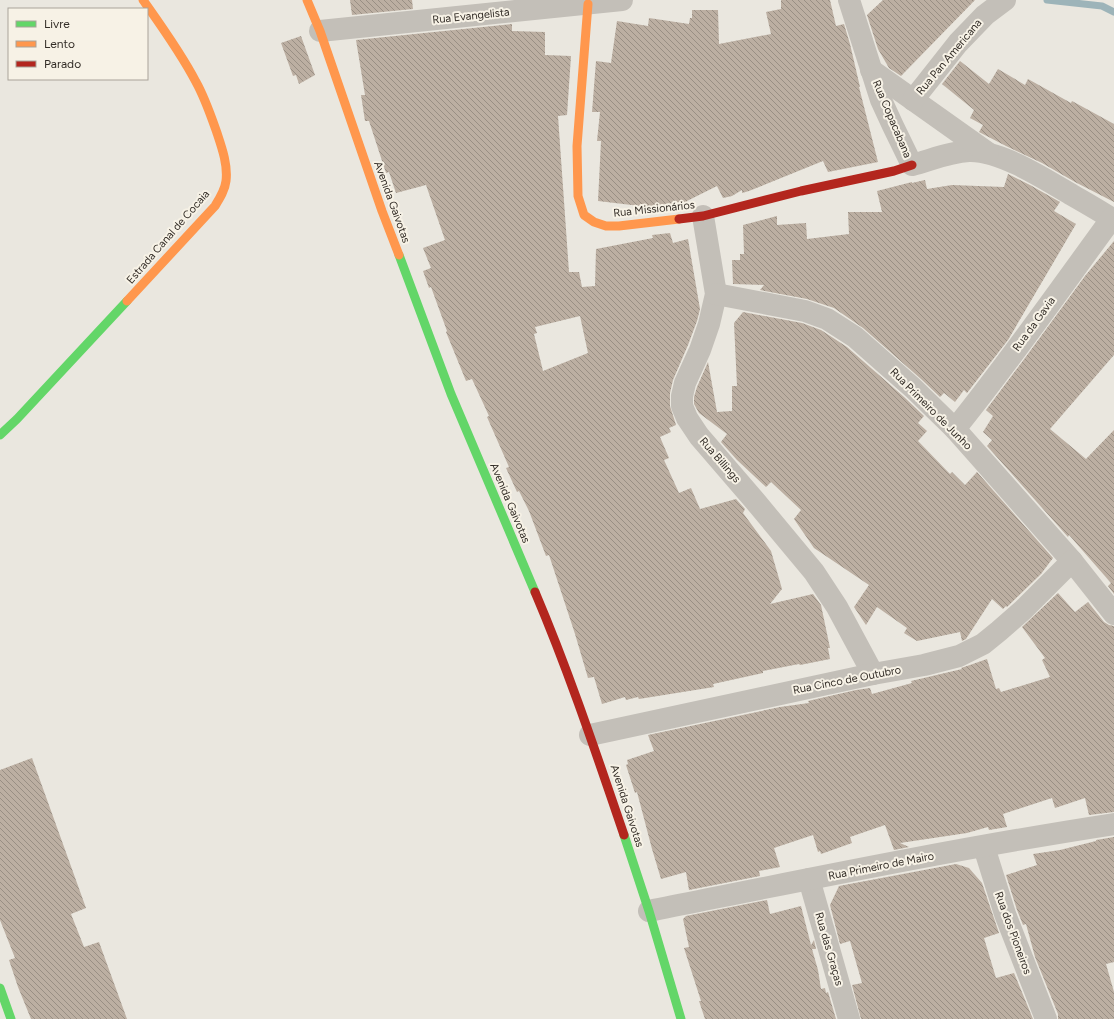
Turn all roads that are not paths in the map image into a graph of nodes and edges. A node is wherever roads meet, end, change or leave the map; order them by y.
1 (143, 0) edge
2 (307, 0) edge
3 (622, 0) edge
4 (849, 0) edge
5 (1005, 0) edge
6 (588, 4) junction
7 (320, 31) junction
8 (871, 70) junction
9 (913, 100) junction
10 (988, 153) junction
11 (912, 165) junction
12 (703, 216) junction
13 (1113, 219) edge
14 (716, 294) junction
15 (955, 429) junction
16 (0, 435) edge
17 (1072, 561) junction
18 (1114, 614) edge
19 (873, 674) junction
20 (590, 735) junction
21 (1114, 824) edge
22 (984, 847) junction
23 (809, 879) junction
24 (649, 911) junction
25 (0, 988) edge
26 (11, 1019) edge
27 (681, 1019) edge
28 (849, 1019) edge
29 (1046, 1019) edge

1 - 16 street, Estrada Canal de Cocaia
2 - 7 street, Avenida Gaivotas
3 - 6 street, Rua Evangelista
4 - 8 street, Rua Copacabana
5 - 9 street, Rua Pan Americana
6 - 7 street, Rua Evangelista
6 - 12 street, Rua Missionários
7 - 20 street, Avenida Gaivotas
8 - 9 street
8 - 11 street, Rua Copacabana
9 - 10 street
10 - 11 street, Rua Copacabana
10 - 13 street, Rua Copacabana
11 - 12 street, Rua Missionários
12 - 14 street, Rua Billings
13 - 15 street, Rua da Gavia
14 - 15 street, Rua Primeiro de Junho
14 - 19 street, Rua Billings
15 - 17 street, Rua Primeiro de Junho
17 - 18 street, Rua Primeiro de Junho
17 - 19 street, Rua Cinco de Outubro
19 - 20 street, Rua Cinco de Outubro
20 - 24 street, Avenida Gaivotas
21 - 22 street, Rua Primeiro de Mairo
22 - 23 street, Rua Primeiro de Mairo
22 - 29 street, Rua dos Pioneiros
23 - 24 street, Rua Primeiro de Mairo
23 - 28 street, Rua das Graças
24 - 27 street, Avenida Gaivotas
25 - 26 street

